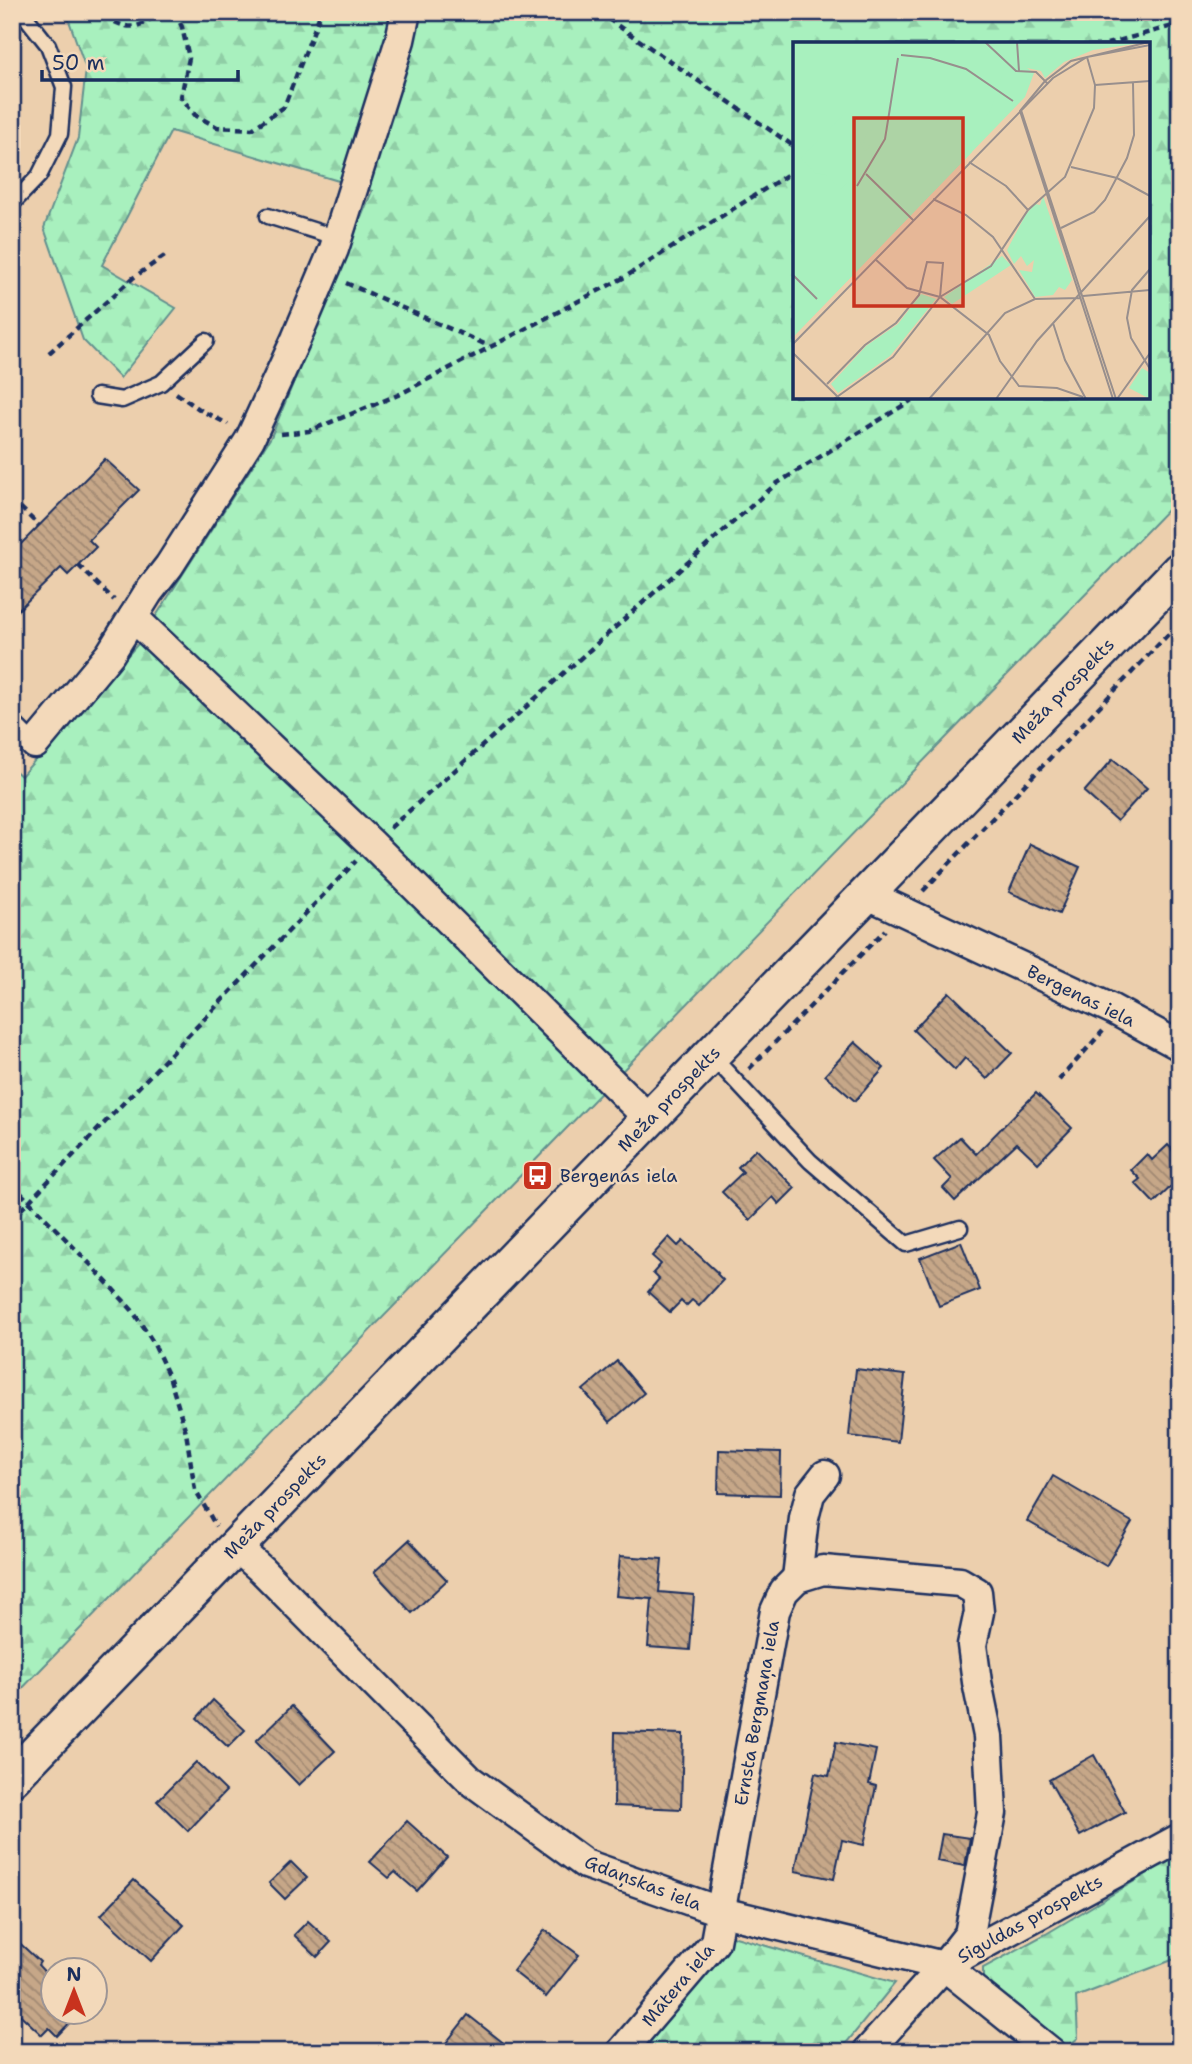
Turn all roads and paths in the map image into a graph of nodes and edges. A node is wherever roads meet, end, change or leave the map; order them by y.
1 (22, 12) edge
2 (111, 12) edge
3 (160, 12) edge
4 (175, 12) edge
5 (321, 12) edge
6 (406, 12) edge
7 (598, 12) edge
8 (1180, 24) edge
9 (1114, 42) edge
10 (793, 146) edge
11 (793, 171) edge
12 (12, 204) edge
13 (268, 216) dead end
14 (338, 238) junction
15 (166, 255) dead end
16 (323, 273) junction
17 (206, 341) dead end
18 (490, 347) junction
19 (49, 353) dead end
20 (160, 383) junction
21 (97, 396) dead end
22 (914, 399) edge
23 (250, 439) junction
24 (12, 499) edge
25 (39, 526) dead end
26 (78, 565) dead end
27 (1180, 570) edge
28 (133, 617) junction
29 (1180, 622) edge
30 (12, 721) edge
31 (35, 744) joint
32 (372, 844) junction
33 (866, 894) junction
34 (903, 911) junction
35 (1101, 1034) dead end
36 (1180, 1046) edge
37 (711, 1055) junction
38 (1059, 1080) dead end
39 (737, 1082) junction
40 (649, 1119) junction
41 (12, 1184) edge
42 (30, 1202) junction
43 (12, 1219) edge
44 (960, 1228) dead end
45 (825, 1475) dead end
46 (226, 1537) junction
47 (797, 1578) junction
48 (12, 1778) edge
49 (1180, 1838) edge
50 (722, 1912) junction
51 (944, 1966) junction
52 (621, 2052) edge
53 (867, 2052) edge
54 (1051, 2052) edge

1 - 12 lane
2 - 3 path
4 - 5 path
6 - 14 street
7 - 10 path
8 - 9 path
11 - 18 path
13 - 14 lane
14 - 16 street
15 - 19 path
16 - 18 path
16 - 23 street
17 - 20 lane
18 - 23 path
20 - 21 lane
20 - 23 path
22 - 32 path
23 - 28 street
24 - 25 path
26 - 28 path
27 - 33 street, Meža prospekts
28 - 31 street
28 - 32 street
29 - 34 path
30 - 31 lane
32 - 40 street
32 - 42 path
33 - 34 street, Bergenas iela
33 - 37 street, Meža prospekts
34 - 36 street, Bergenas iela
34 - 39 path
35 - 38 path
37 - 39 lane
37 - 40 street, Meža prospekts
39 - 44 lane
40 - 46 street, Meža prospekts
41 - 42 path
42 - 43 path
42 - 46 path
45 - 47 street
46 - 48 street, Meža prospekts
46 - 50 street, Gdaņskas iela
47 - 50 street, Ernsta Bergmaņa iela
47 - 51 street
49 - 51 street, Siguldas prospekts
50 - 51 street, Gdaņskas iela
50 - 52 street, Mātera iela
51 - 53 street, Siguldas prospekts
51 - 54 street, Gdaņskas iela

